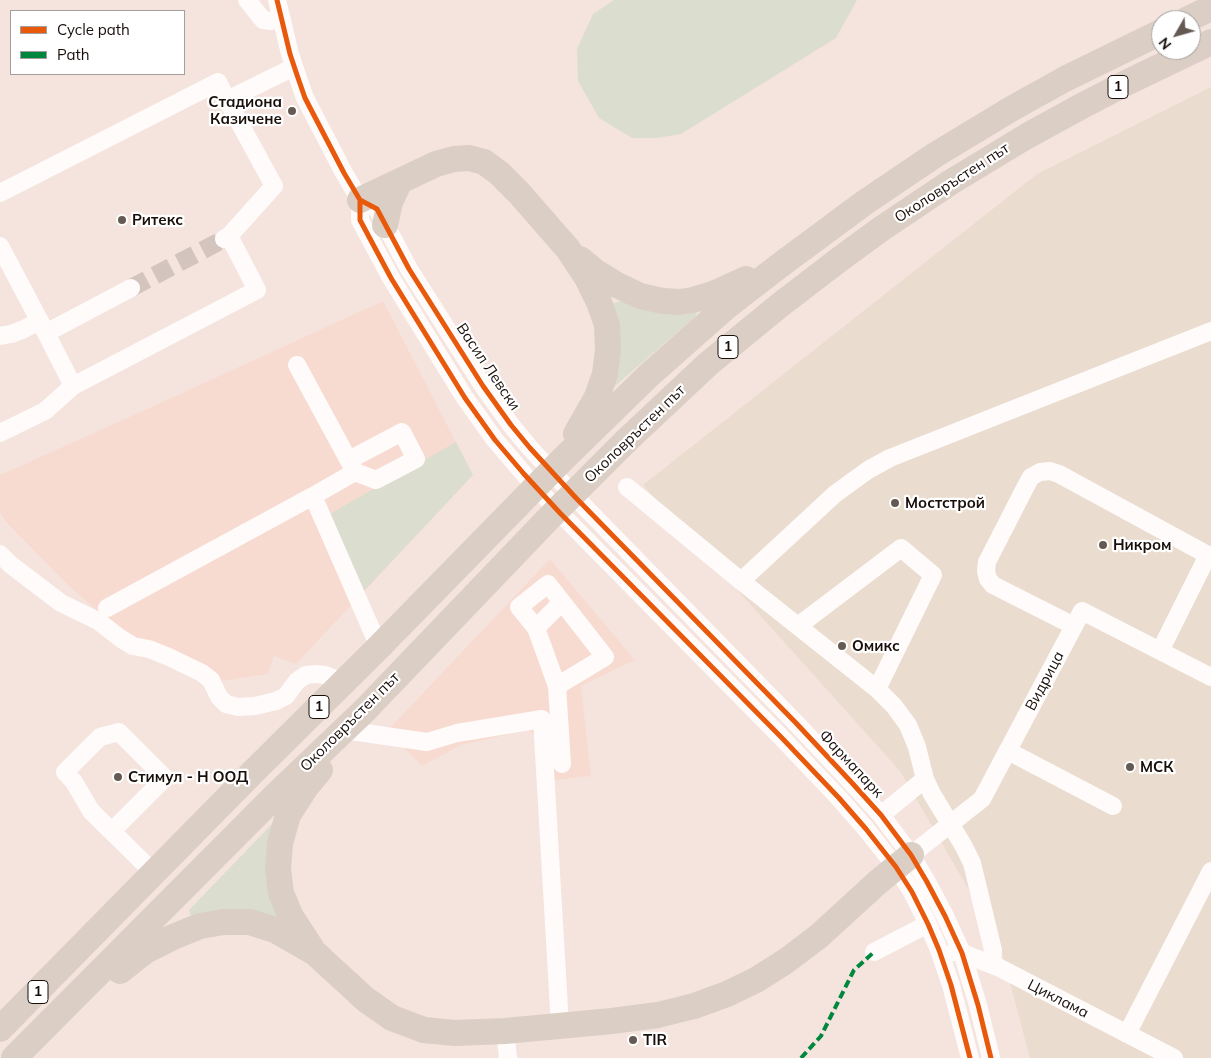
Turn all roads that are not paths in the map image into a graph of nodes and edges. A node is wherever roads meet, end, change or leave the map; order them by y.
1 (246, 0) edge
2 (277, 0) edge
3 (282, 19) junction
4 (1151, 37) edge
5 (1211, 42) edge
6 (294, 67) junction
7 (227, 100) junction
8 (400, 181) junction
9 (0, 193) edge
10 (360, 200) junction
11 (385, 226) junction
12 (0, 246) edge
13 (568, 249) junction
14 (778, 266) junction
15 (131, 288) tunnel mouth
16 (43, 327) junction
17 (1211, 330) edge
18 (0, 336) edge
19 (297, 365) dead end
20 (73, 386) junction
21 (0, 433) edge
22 (563, 459) junction
23 (627, 487) dead end
24 (313, 496) junction
25 (613, 537) joint
26 (598, 552) joint
27 (0, 554) edge
28 (1210, 556) edge
29 (741, 581) junction
30 (562, 602) junction
31 (107, 608) dead end
32 (798, 626) junction
33 (1074, 626) junction
34 (536, 628) junction
35 (378, 647) junction
36 (1160, 651) junction
37 (1211, 677) edge
38 (343, 682) junction
39 (557, 686) junction
40 (877, 689) junction
41 (550, 718) junction
42 (358, 720) junction
43 (1008, 751) junction
44 (562, 764) dead end
45 (925, 779) junction
46 (1113, 806) dead end
47 (881, 815) junction
48 (950, 825) junction
49 (112, 831) junction
50 (904, 861) junction
51 (1211, 871) edge
52 (154, 873) junction
53 (928, 924) junction
54 (939, 950) junction
55 (874, 952) dead end
56 (315, 953) junction
57 (962, 953) junction
58 (992, 965) junction
59 (56, 1016) junction
60 (560, 1026) junction
61 (0, 1029) edge
62 (505, 1031) junction
63 (1127, 1034) junction
64 (14, 1058) edge
65 (508, 1058) edge
66 (970, 1058) edge
67 (991, 1058) edge
68 (1174, 1058) edge

1 - 3 street
2 - 3 street, Васил Левски
3 - 6 street, Васил Левски
4 - 14 highway, Околовръстен път / 1
5 - 42 highway, Околовръстен път / 1
6 - 7 street
6 - 10 street, Васил Левски
7 - 9 street
7 - 20 street
8 - 10 highway
8 - 11 highway
8 - 13 highway
10 - 11 street, Васил Левски
10 - 26 street, Васил Левски
11 - 25 street, Васил Левски
12 - 16 street
13 - 14 highway
13 - 22 highway
14 - 22 highway, Околовръстен път / 1
15 - 16 street
16 - 18 street
16 - 20 street
17 - 29 street
19 - 24 street
20 - 21 street
22 - 35 highway, Околовръстен път / 1
23 - 29 street
24 - 31 street
24 - 35 street
25 - 47 street, Фармапарк
26 - 50 street, Фармапарк
27 - 38 street
28 - 33 street
28 - 36 street
29 - 32 street
30 - 34 street
30 - 34 street
30 - 39 street
32 - 40 street
32 - 40 street
33 - 36 street, Видрица
33 - 43 street, Видрица
34 - 39 street
35 - 38 highway, Околовръстен път / 1
36 - 37 street, Видрица
38 - 52 highway, Околовръстен път / 1
39 - 41 street
40 - 45 street
41 - 42 street
41 - 44 street
41 - 60 street
42 - 56 highway
42 - 59 highway, Околовръстен път / 1
43 - 46 street
43 - 48 street, Видрица
45 - 47 street
45 - 48 street
47 - 50 street, Фармапарк
48 - 50 street, Видрица
48 - 58 street
49 - 49 street
49 - 52 street
50 - 53 street, Фармапарк
50 - 57 street, Фармапарк
50 - 60 highway
51 - 63 street
52 - 61 highway, Околовръстен път / 1
53 - 54 street, Фармапарк
53 - 55 street
54 - 57 street, Циклама
54 - 66 street, Фармапарк
56 - 59 highway
56 - 62 highway
57 - 58 street, Циклама
57 - 67 street, Фармапарк
58 - 63 street, Циклама
59 - 64 highway, Околовръстен път / 1
60 - 62 highway
62 - 65 street
63 - 68 street, Циклама

